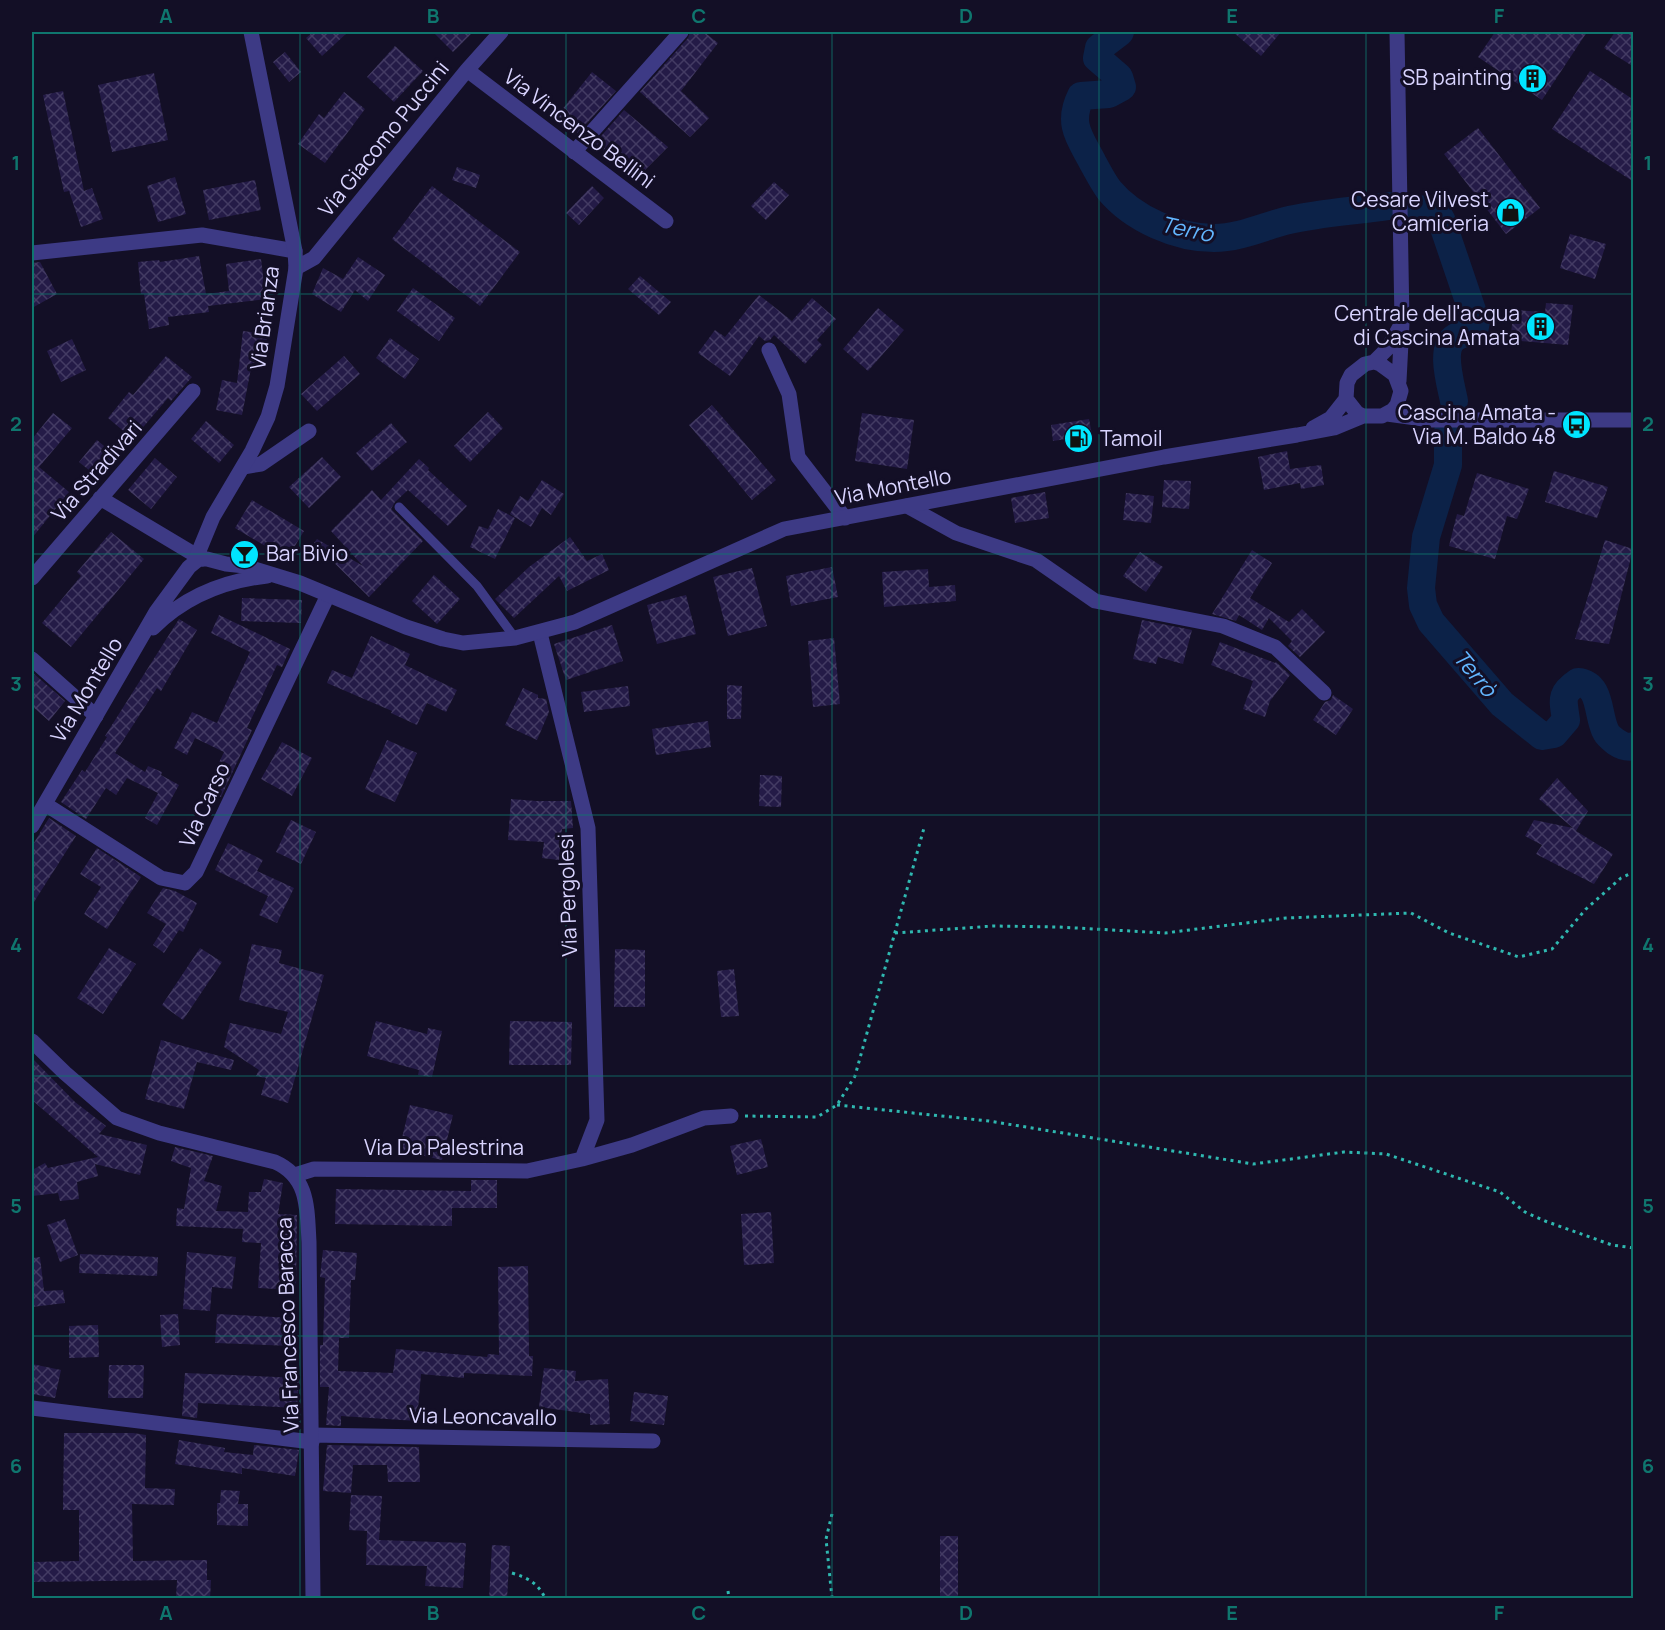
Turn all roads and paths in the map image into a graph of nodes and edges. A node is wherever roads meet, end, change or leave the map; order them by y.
1 (252, 32) edge
2 (501, 32) edge
3 (681, 32) edge
4 (1397, 32) edge
5 (467, 70) junction
6 (574, 152) junction
7 (666, 221) dead end
8 (295, 251) junction
9 (32, 253) edge
10 (296, 268) junction
11 (1402, 323) junction
12 (769, 350) dead end
13 (1374, 362) junction
14 (1400, 386) junction
15 (193, 391) dead end
16 (1346, 399) junction
17 (1387, 414) junction
18 (1363, 416) junction
19 (1431, 420) junction
20 (1634, 420) edge
21 (309, 431) dead end
22 (1297, 435) junction
23 (243, 467) junction
24 (100, 498) junction
25 (907, 506) junction
26 (399, 507) dead end
27 (844, 518) junction
28 (197, 560) junction
29 (274, 576) junction
30 (32, 578) edge
31 (210, 590) junction
32 (328, 595) junction
33 (540, 633) junction
34 (142, 638) junction
35 (515, 638) junction
36 (32, 659) edge
37 (1324, 693) dead end
38 (96, 716) junction
39 (45, 804) junction
40 (32, 826) edge
41 (924, 828) dead end
42 (1634, 872) edge
43 (895, 933) junction
44 (32, 1041) edge
45 (837, 1106) junction
46 (731, 1116) joint
47 (582, 1159) junction
48 (295, 1175) junction
49 (1634, 1248) edge
50 (32, 1408) edge
51 (312, 1439) junction
52 (652, 1441) dead end
53 (832, 1514) dead end
54 (512, 1574) dead end
55 (728, 1592) dead end
56 (314, 1599) edge
57 (545, 1599) edge
58 (729, 1599) edge
59 (832, 1599) edge

1 - 8 street, Via Brianza
2 - 5 street, Via Giacomo Puccini
3 - 6 street
4 - 11 street
5 - 6 street, Via Vincenzo Bellini
5 - 10 street, Via Giacomo Puccini
6 - 7 street, Via Vincenzo Bellini
8 - 9 street
8 - 10 street, Via Brianza
10 - 23 street, Via Brianza
11 - 13 street
11 - 14 street
12 - 27 street
13 - 14 street
13 - 16 street
14 - 17 street
14 - 19 street
15 - 24 street, Via Stradivari
16 - 18 street
16 - 22 street, Via Montello
17 - 18 street, Via Montello
17 - 19 street, Via Montello
18 - 22 street, Via Montello
19 - 20 street, Via Montello
21 - 23 street
22 - 25 street, Via Montello
23 - 28 street, Via Brianza
24 - 28 street
24 - 30 street, Via Stradivari
25 - 27 street, Via Montello
25 - 37 street
26 - 35 lane
27 - 33 street, Via Montello
28 - 29 street, Via Montello
28 - 31 street
28 - 31 street
28 - 34 street, Via Montello
29 - 31 street, Via Montello
29 - 32 street, Via Montello
31 - 34 street, Via Montello
32 - 35 street, Via Montello
32 - 39 street, Via Carso
33 - 35 street, Via Montello
33 - 47 street, Via Pergolesi
34 - 38 street, Via Montello
36 - 38 street
38 - 39 street, Via Montello
39 - 40 street, Via Montello
41 - 43 path
42 - 43 path
43 - 45 path
44 - 48 street
45 - 46 path
45 - 49 path
46 - 47 street, Via Da Palestrina
47 - 48 street, Via Da Palestrina
48 - 51 street, Via Francesco Baracca
50 - 51 street, Via Leoncavallo
51 - 52 street, Via Leoncavallo
51 - 56 street, Via Francesco Baracca
53 - 59 path
54 - 57 path
55 - 58 path

